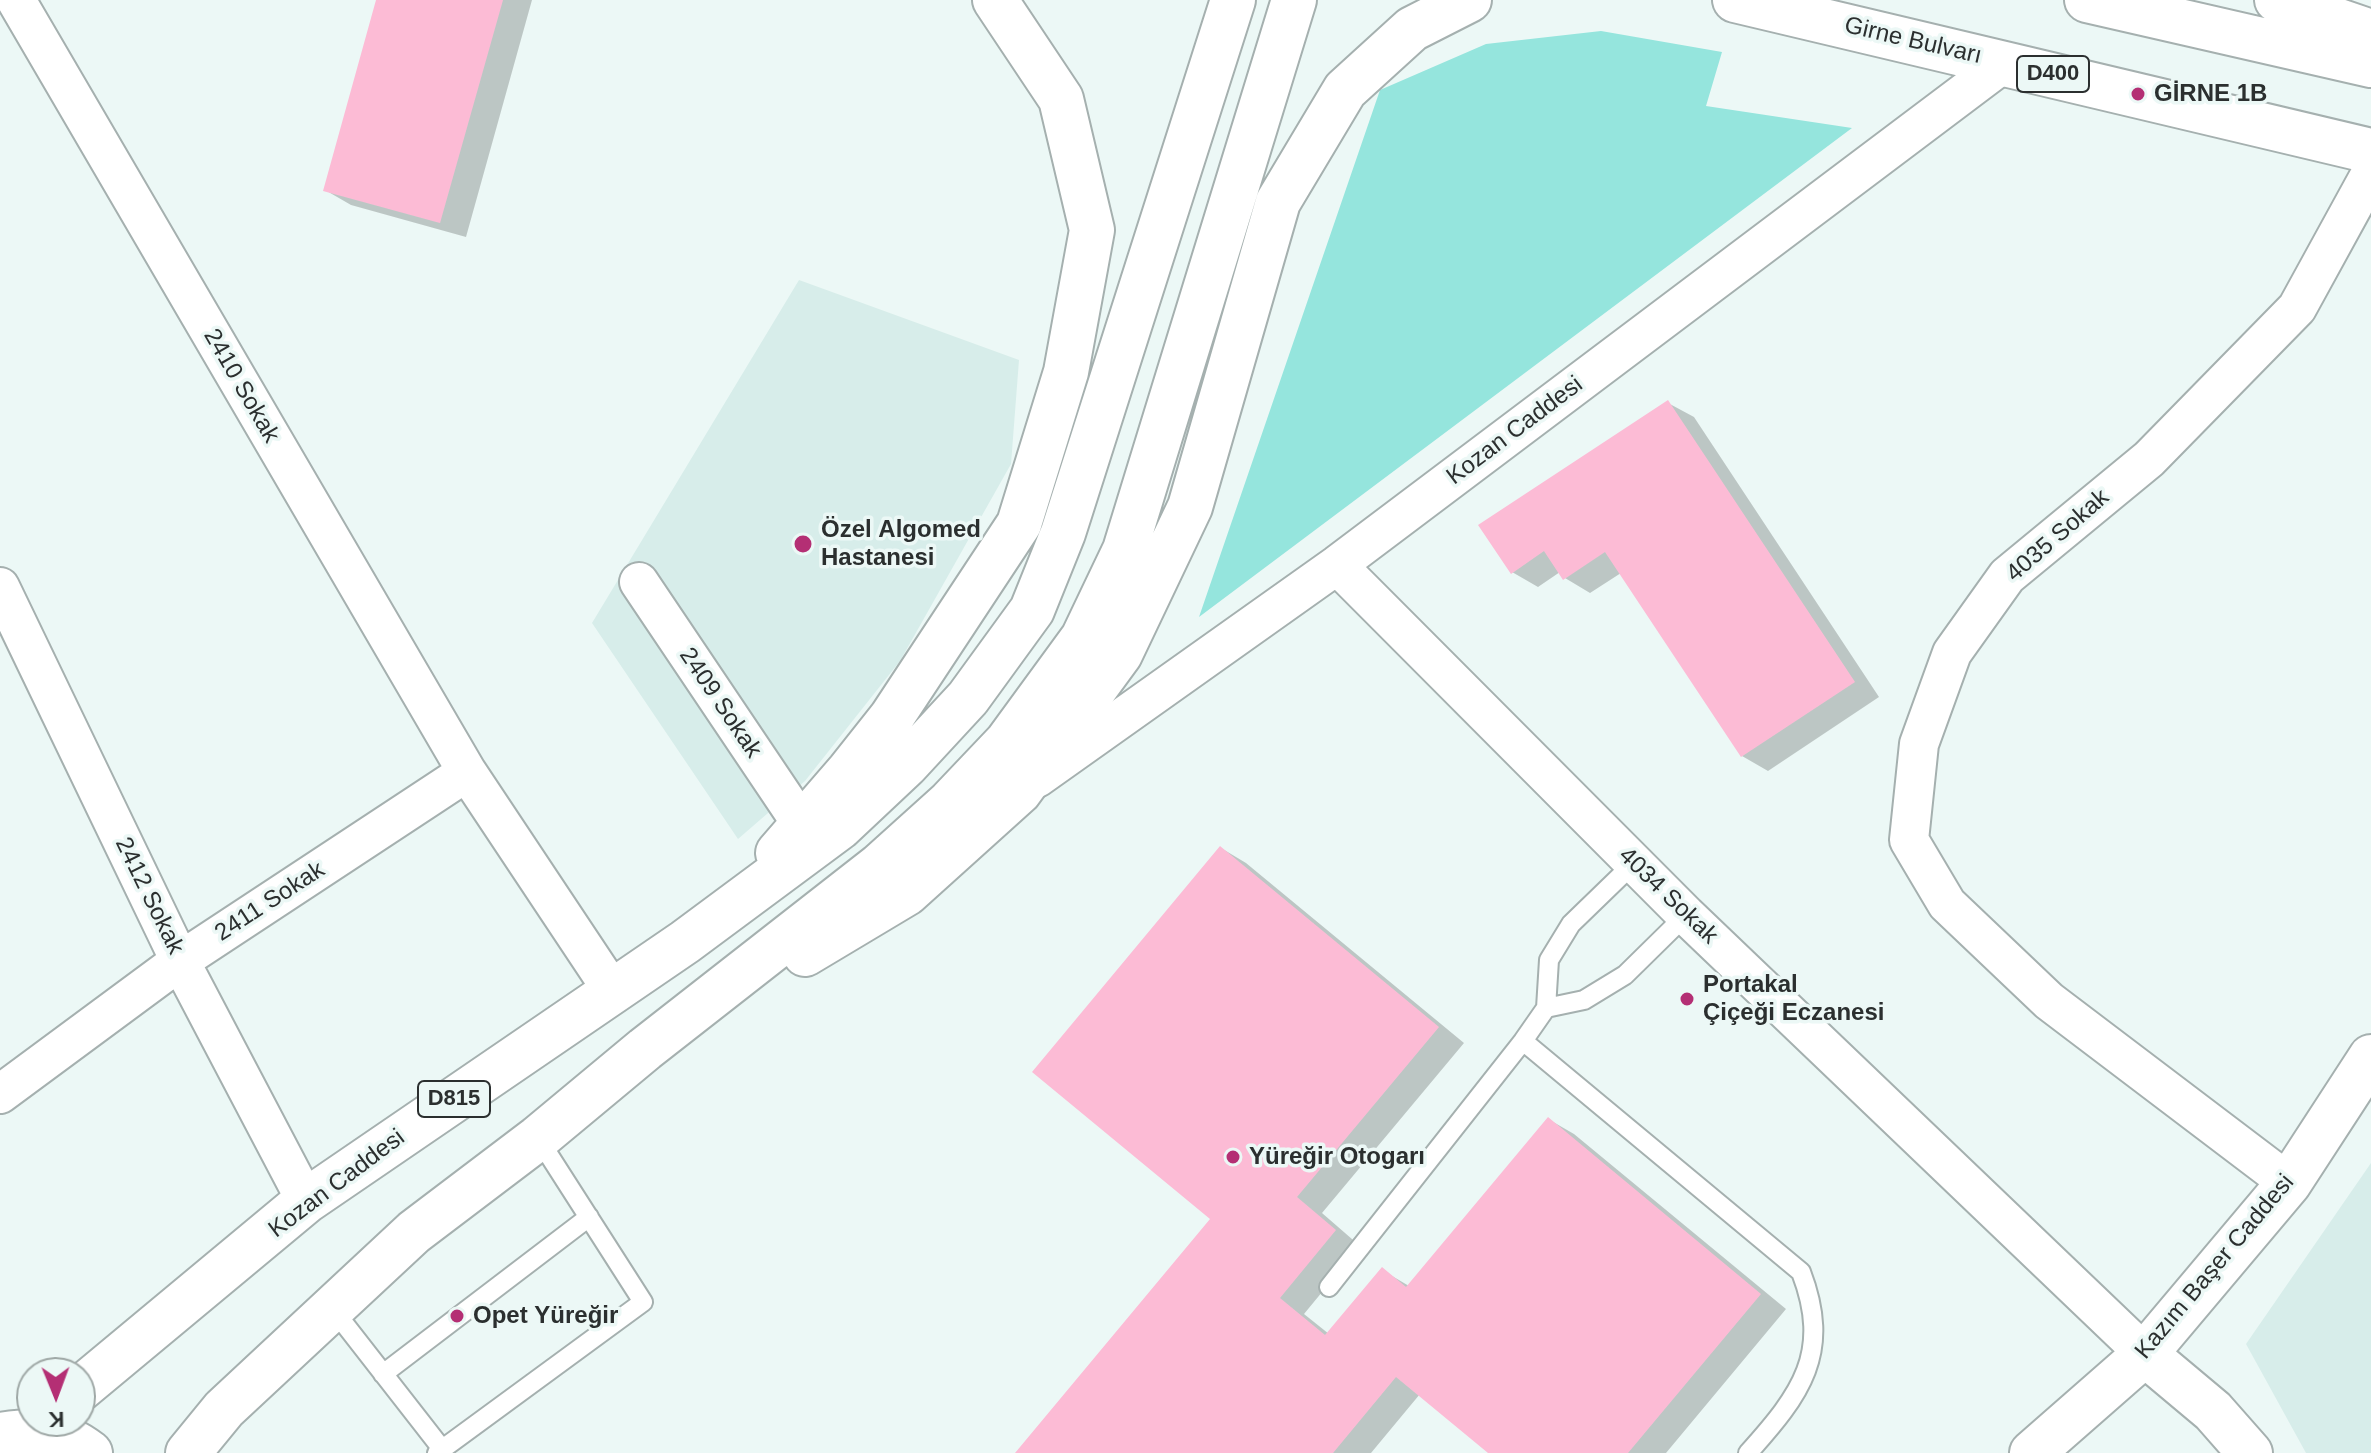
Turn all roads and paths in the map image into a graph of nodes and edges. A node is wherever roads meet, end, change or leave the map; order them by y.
1 (16, 0) edge
2 (995, 0) edge
3 (1233, 0) edge
4 (1294, 0) edge
5 (1469, 0) edge
6 (1735, 0) edge
7 (2087, 0) edge
8 (2277, 0) edge
9 (2371, 32) edge
10 (2005, 62) junction
11 (2371, 65) edge
12 (2371, 151) edge
13 (2371, 173) edge
14 (1337, 565) junction
15 (639, 582) dead end
16 (0, 587) edge
17 (467, 772) junction
18 (1019, 792) junction
19 (821, 825) junction
20 (1634, 863) junction
21 (1686, 915) junction
22 (180, 961) junction
23 (612, 990) junction
24 (1546, 1008) junction
25 (1523, 1041) junction
26 (645, 1049) junction
27 (2371, 1057) edge
28 (0, 1094) edge
29 (538, 1138) junction
30 (2289, 1183) junction
31 (306, 1201) junction
32 (589, 1217) junction
33 (1329, 1287) dead end
34 (332, 1308) junction
35 (2145, 1354) junction
36 (383, 1374) junction
37 (96, 1376) edge
38 (224, 1409) junction
39 (63, 1437) edge
40 (439, 1451) edge
41 (90, 1453) edge
42 (188, 1453) edge
43 (209, 1453) edge
44 (1748, 1453) edge
45 (2032, 1453) edge
46 (2250, 1453) edge

1 - 17 street, 2410 Sokak
2 - 19 main road
3 - 19 main road
4 - 26 main road
5 - 18 main road
6 - 10 main road, Girne Bulvarı / D400
7 - 11 main road
8 - 9 main road
10 - 12 main road, Girne Bulvarı / D400
10 - 14 street, Kozan Caddesi
13 - 30 street, 4035 Sokak
14 - 18 street, Kozan Caddesi
14 - 20 street, 4034 Sokak
15 - 19 street, 2409 Sokak
16 - 22 street, 2412 Sokak
17 - 22 street, 2411 Sokak
17 - 23 street, 2410 Sokak
18 - 26 main road
19 - 23 main road, Kozan Caddesi / D815
20 - 21 street, 4034 Sokak
20 - 24 lane
21 - 24 lane
21 - 35 street, 4034 Sokak
22 - 28 street, 2411 Sokak
22 - 31 street, 2412 Sokak
23 - 31 main road, Kozan Caddesi / D815
24 - 25 lane
25 - 33 lane
25 - 44 lane
26 - 29 main road
27 - 30 main road, Kazım Başer Caddesi
29 - 32 lane
29 - 34 main road
30 - 35 main road, Kazım Başer Caddesi
31 - 37 main road, Kozan Caddesi / D815
32 - 36 lane
32 - 40 lane
34 - 36 lane
34 - 38 main road
35 - 45 main road, Kazım Başer Caddesi
35 - 46 main road
36 - 40 lane
38 - 42 main road
38 - 43 main road
39 - 41 main road

